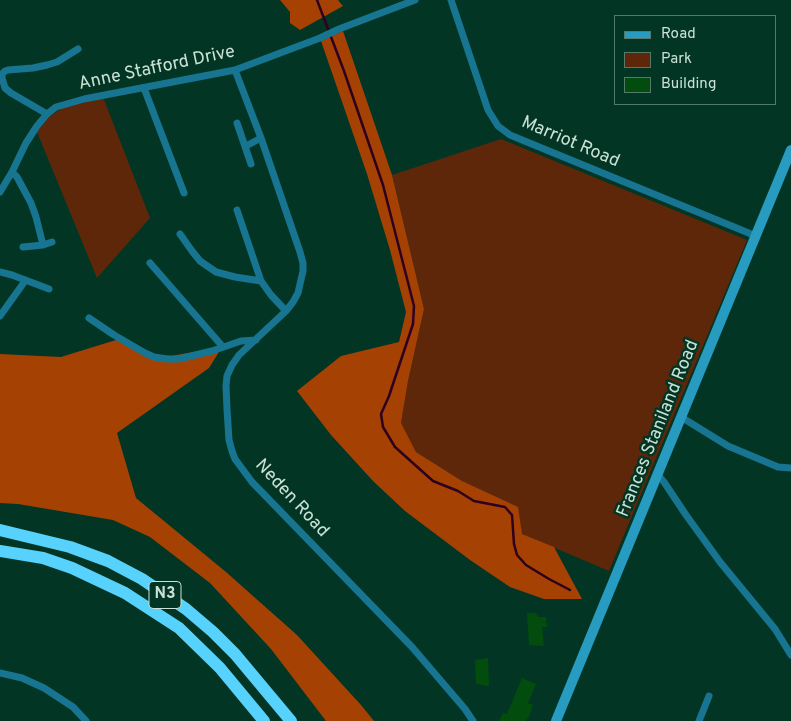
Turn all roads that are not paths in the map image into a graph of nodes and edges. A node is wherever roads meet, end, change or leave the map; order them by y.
1 (415, 0) edge
2 (451, 0) edge
3 (78, 50) dead end
4 (235, 70) junction
5 (144, 88) junction
6 (47, 114) junction
7 (237, 123) dead end
8 (262, 138) junction
9 (246, 146) junction
10 (791, 150) edge
11 (251, 164) dead end
12 (12, 172) junction
13 (0, 192) edge
14 (184, 193) dead end
15 (237, 210) dead end
16 (180, 234) dead end
17 (756, 236) junction
18 (52, 242) dead end
19 (43, 245) junction
20 (24, 247) dead end
21 (150, 263) dead end
22 (0, 272) edge
23 (25, 280) junction
24 (261, 281) junction
25 (49, 289) dead end
26 (286, 311) junction
27 (0, 316) edge
28 (89, 318) dead end
29 (256, 340) junction
30 (224, 346) junction
31 (681, 417) junction
32 (791, 468) edge
33 (658, 474) junction
34 (0, 530) edge
35 (0, 551) edge
36 (791, 654) edge
37 (0, 672) edge
38 (709, 696) dead end
39 (86, 721) edge
40 (264, 721) edge
41 (291, 721) edge
42 (473, 721) edge
43 (556, 721) edge
44 (699, 721) edge

1 - 4 street, Anne Stafford Drive
2 - 17 street, Marriot Road
3 - 6 street
4 - 5 street, Anne Stafford Drive
4 - 8 street, Neden Road
5 - 6 street, Anne Stafford Drive
5 - 14 street
6 - 12 street, Anne Stafford Drive
7 - 9 street
8 - 9 street
8 - 26 street, Neden Road
9 - 11 street
10 - 17 street, Frances Staniland Road
12 - 13 street, Anne Stafford Drive
12 - 19 street
15 - 24 street
16 - 24 street
17 - 31 street, Frances Staniland Road
18 - 19 street
19 - 20 street
21 - 30 street
22 - 23 street
23 - 25 street
23 - 27 street
24 - 26 street
26 - 29 street, Neden Road
28 - 30 street
29 - 30 street
29 - 42 street, Neden Road
31 - 32 street
31 - 33 street, Frances Staniland Road
33 - 36 street
33 - 43 street, Frances Staniland Road
34 - 41 highway, N3
35 - 40 highway, N3
37 - 39 street
38 - 44 street

